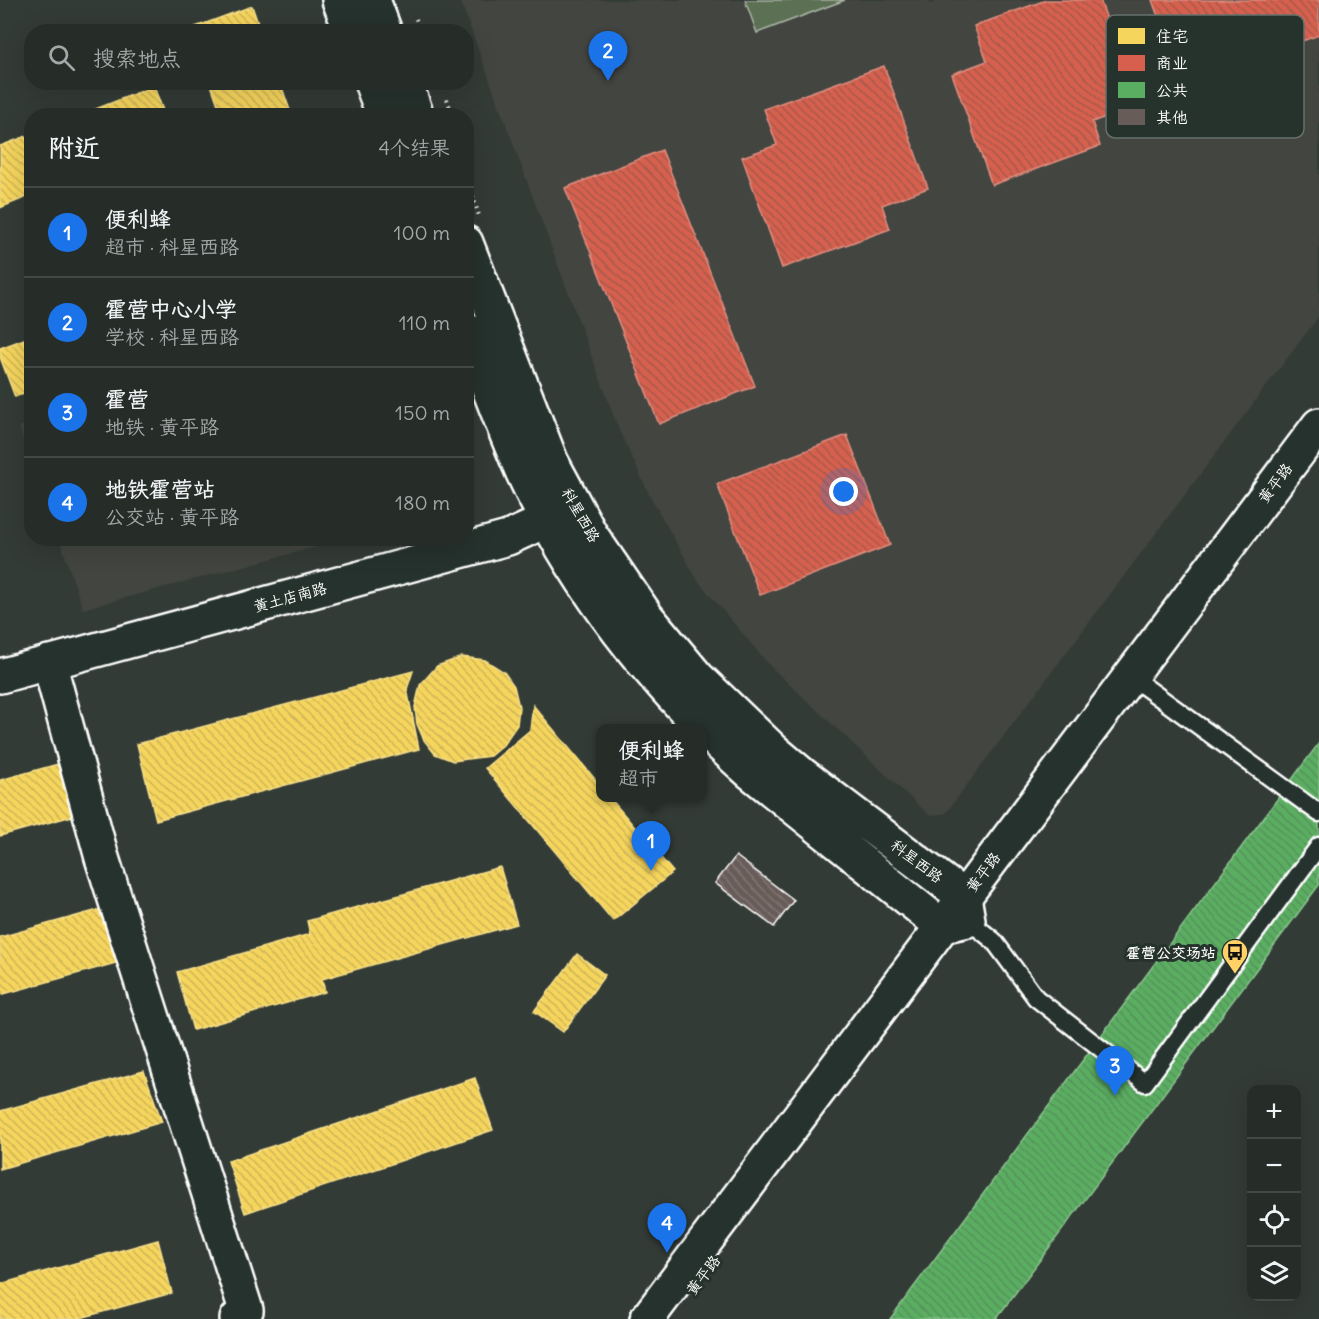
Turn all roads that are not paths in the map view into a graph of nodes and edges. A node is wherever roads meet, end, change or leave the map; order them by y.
1 (339, 0) edge
2 (373, 0) edge
3 (348, 24) edge
4 (382, 24) edge
5 (374, 90) edge
6 (408, 90) edge
7 (381, 108) edge
8 (414, 108) edge
9 (474, 264) edge
10 (474, 350) edge
11 (1319, 425) edge
12 (1319, 454) edge
13 (561, 514) junction
14 (49, 663) junction
15 (0, 676) edge
16 (1137, 681) junction
17 (700, 724) edge
18 (707, 731) edge
19 (1319, 813) edge
20 (1319, 846) edge
21 (958, 914) junction
22 (237, 1319) edge
23 (647, 1319) edge
24 (670, 1319) edge

1 - 3 street
2 - 4 street
5 - 7 street
6 - 8 street
9 - 13 street, 科星西路
10 - 13 street, 科星西路
11 - 16 street, 黄平路
12 - 16 street, 黄平路
13 - 14 street, 黄土店南路
13 - 17 street, 科星西路
14 - 15 street, 黄土店南路
14 - 22 street
16 - 19 lane
16 - 21 street, 黄平路
18 - 21 street, 科星西路
20 - 21 lane
21 - 23 street, 黄平路
21 - 24 street, 黄平路

